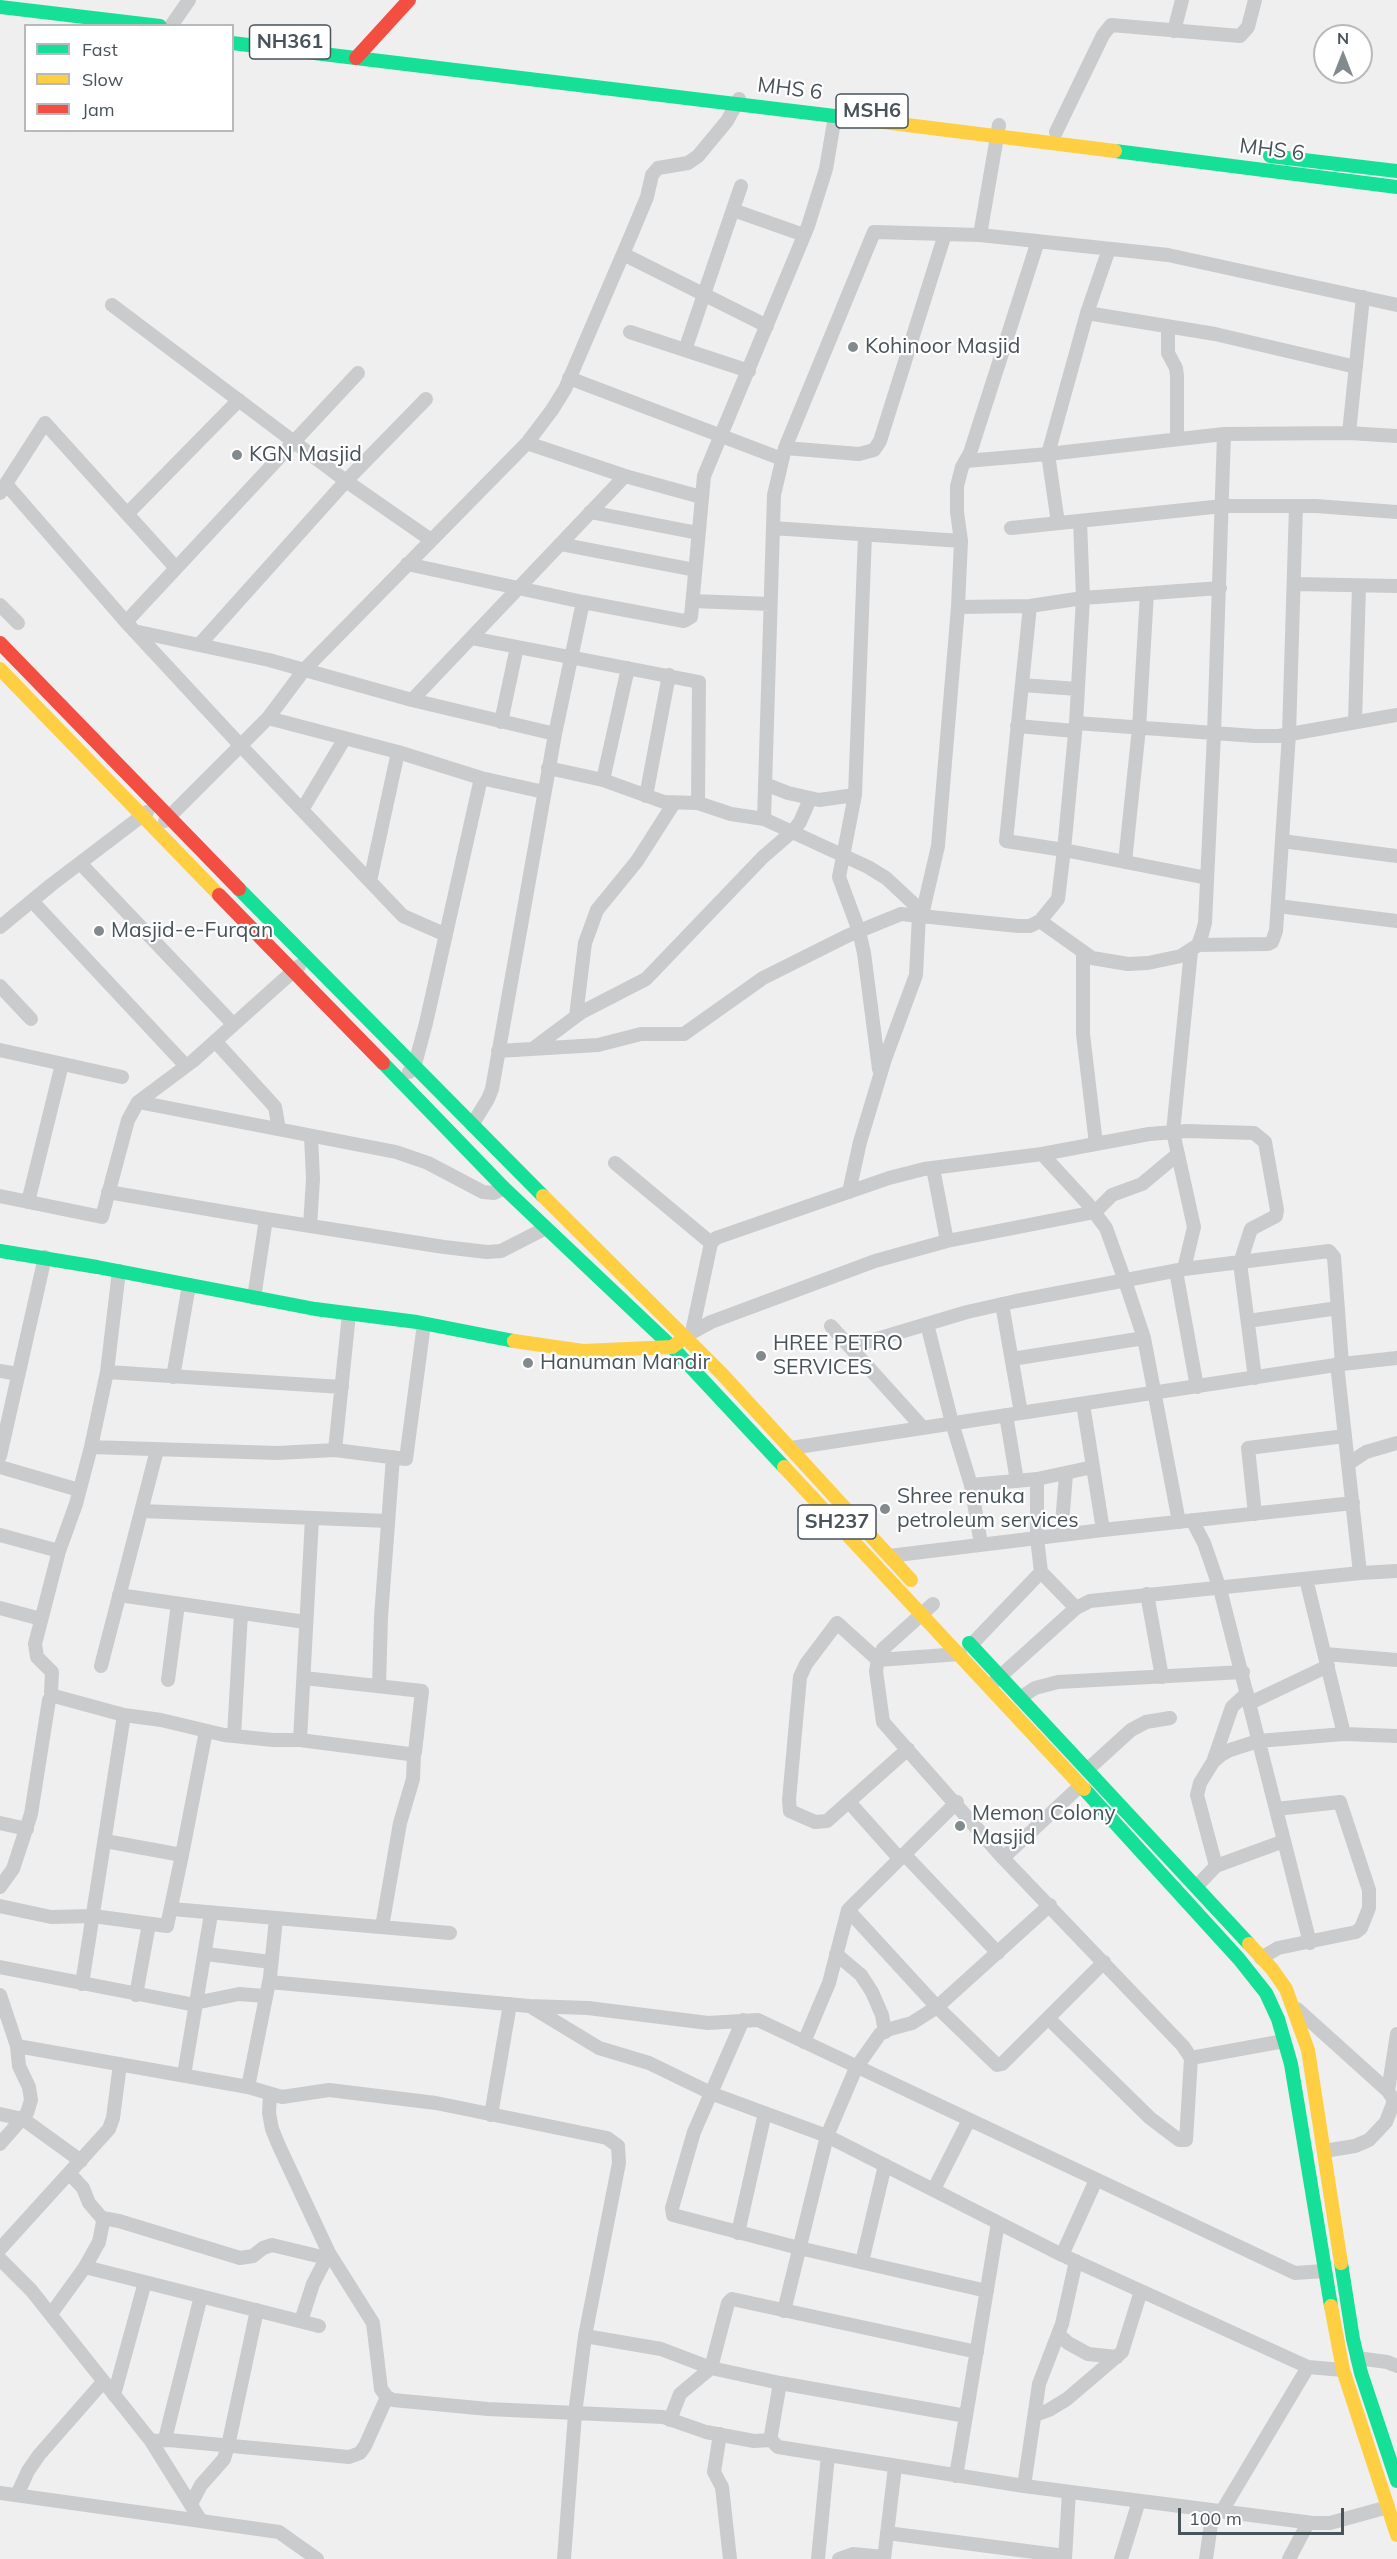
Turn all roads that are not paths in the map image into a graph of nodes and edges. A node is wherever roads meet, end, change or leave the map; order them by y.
1 (189, 0) edge
2 (393, 0) edge
3 (409, 0) edge
4 (1182, 0) edge
5 (1256, 0) edge
6 (0, 7) edge
7 (0, 16) edge
8 (69, 24) edge
9 (143, 24) edge
10 (172, 24) edge
11 (1174, 31) junction
12 (360, 33) dead end
13 (234, 35) edge
14 (234, 43) edge
15 (352, 52) junction
16 (739, 100) junction
17 (835, 116) junction
18 (998, 130) junction
19 (1056, 132) junction
20 (1397, 171) edge
21 (741, 186) dead end
22 (1397, 187) edge
23 (733, 210) junction
24 (945, 234) junction
25 (804, 235) junction
26 (980, 235) junction
27 (1038, 241) junction
28 (1109, 249) junction
29 (623, 254) junction
30 (704, 295) junction
31 (1363, 297) junction
32 (112, 305) dead end
33 (1397, 305) edge
34 (1087, 313) junction
35 (767, 326) junction
36 (1168, 327) junction
37 (630, 332) dead end
38 (685, 350) junction
39 (1356, 367) junction
40 (749, 371) junction
41 (358, 374) dead end
42 (569, 378) junction
43 (426, 399) dead end
44 (239, 400) junction
45 (1349, 433) junction
46 (1224, 434) junction
47 (723, 436) junction
48 (1397, 436) edge
49 (1177, 439) junction
50 (296, 443) junction
51 (526, 443) junction
52 (783, 454) junction
53 (1048, 454) junction
54 (966, 461) junction
55 (625, 476) junction
56 (346, 482) junction
57 (3, 489) edge
58 (701, 497) junction
59 (1223, 506) junction
60 (1296, 506) junction
61 (590, 512) junction
62 (1397, 512) edge
63 (127, 514) junction
64 (1080, 521) junction
65 (1058, 524) junction
66 (773, 528) junction
67 (1011, 528) dead end
68 (698, 533) junction
69 (865, 535) junction
70 (431, 540) junction
71 (961, 541) junction
72 (560, 544) junction
73 (407, 564) junction
74 (176, 568) junction
75 (695, 570) junction
76 (1294, 584) junction
77 (1359, 586) junction
78 (1397, 586) edge
79 (518, 587) junction
80 (1220, 588) junction
81 (1147, 593) junction
82 (1083, 598) junction
83 (693, 601) junction
84 (583, 602) junction
85 (770, 604) junction
86 (0, 605) edge
87 (1030, 606) junction
88 (958, 607) junction
89 (18, 623) dead end
90 (130, 626) junction
91 (471, 638) junction
92 (0, 643) edge
93 (199, 645) junction
94 (517, 647) junction
95 (571, 657) junction
96 (628, 668) junction
97 (0, 669) edge
98 (304, 670) junction
99 (669, 675) junction
100 (1022, 685) junction
101 (1078, 689) junction
102 (412, 700) junction
103 (1397, 715) edge
104 (268, 718) junction
105 (501, 722) junction
106 (1355, 722) junction
107 (1017, 726) junction
108 (1075, 727) junction
109 (1139, 728) junction
110 (555, 734) junction
111 (1214, 734) junction
112 (1289, 734) junction
113 (345, 738) junction
114 (241, 746) junction
115 (398, 752) junction
116 (548, 768) junction
117 (481, 778) junction
118 (603, 780) junction
119 (765, 784) junction
120 (544, 792) junction
121 (855, 795) junction
122 (646, 796) junction
123 (810, 799) junction
124 (674, 803) junction
125 (698, 803) junction
126 (156, 804) junction
127 (302, 810) junction
128 (144, 815) junction
129 (168, 817) junction
130 (764, 819) junction
131 (158, 829) junction
132 (793, 831) junction
133 (1282, 841) junction
134 (1064, 850) junction
135 (843, 855) junction
136 (1397, 856) edge
137 (80, 862) junction
138 (1125, 862) junction
139 (1207, 878) junction
140 (370, 880) junction
141 (32, 901) junction
142 (1278, 906) junction
143 (921, 915) junction
144 (1040, 921) junction
145 (1397, 921) edge
146 (0, 927) edge
147 (859, 931) junction
148 (444, 934) junction
149 (1195, 948) junction
150 (1083, 954) junction
151 (307, 959) junction
152 (294, 970) junction
153 (0, 986) edge
154 (576, 1016) junction
155 (31, 1019) dead end
156 (233, 1024) junction
157 (215, 1041) junction
158 (535, 1047) junction
159 (0, 1050) edge
160 (498, 1051) junction
161 (62, 1064) junction
162 (186, 1066) junction
163 (414, 1068) junction
164 (122, 1077) dead end
165 (880, 1078) junction
166 (400, 1081) junction
167 (138, 1102) junction
168 (472, 1125) junction
169 (279, 1129) junction
170 (1173, 1132) junction
171 (311, 1136) junction
172 (1096, 1144) junction
173 (1042, 1154) junction
174 (1178, 1154) junction
175 (615, 1163) dead end
176 (933, 1168) junction
177 (504, 1188) junction
178 (108, 1192) junction
179 (849, 1192) junction
180 (0, 1196) edge
181 (28, 1202) junction
182 (1095, 1212) junction
183 (266, 1219) junction
184 (310, 1226) junction
185 (546, 1228) junction
186 (947, 1241) junction
187 (711, 1243) junction
188 (0, 1251) edge
189 (45, 1257) junction
190 (1240, 1263) junction
191 (1180, 1270) junction
192 (119, 1271) junction
193 (1125, 1281) junction
194 (189, 1285) junction
195 (254, 1298) junction
196 (1002, 1304) junction
197 (1338, 1308) junction
198 (350, 1314) junction
199 (1248, 1321) junction
200 (424, 1324) junction
201 (927, 1324) junction
202 (831, 1326) dead end
203 (688, 1334) junction
204 (1144, 1338) junction
205 (672, 1347) junction
206 (850, 1347) junction
207 (1397, 1358) edge
208 (1012, 1359) junction
209 (1340, 1364) junction
210 (0, 1371) edge
211 (107, 1372) junction
212 (18, 1374) junction
213 (173, 1377) junction
214 (1255, 1378) junction
215 (1197, 1387) junction
216 (342, 1388) junction
217 (1154, 1394) junction
218 (1083, 1404) junction
219 (1021, 1413) junction
220 (1006, 1415) junction
221 (951, 1423) junction
222 (922, 1428) junction
223 (1345, 1436) junction
224 (1397, 1443) edge
225 (91, 1447) junction
226 (791, 1448) junction
227 (157, 1450) junction
228 (335, 1450) junction
229 (0, 1456) edge
230 (393, 1457) junction
231 (1348, 1464) junction
232 (0, 1467) edge
233 (1093, 1467) junction
234 (1066, 1475) junction
235 (1037, 1479) junction
236 (1017, 1480) junction
237 (971, 1485) junction
238 (80, 1490) junction
239 (1353, 1503) junction
240 (142, 1511) junction
241 (1255, 1514) junction
242 (312, 1518) junction
243 (388, 1521) junction
244 (1186, 1521) junction
245 (1102, 1530) junction
246 (1061, 1534) junction
247 (0, 1535) edge
248 (1037, 1538) junction
249 (981, 1544) junction
250 (59, 1551) junction
251 (889, 1556) junction
252 (1397, 1571) edge
253 (1041, 1572) junction
254 (1360, 1573) junction
255 (1306, 1579) junction
256 (1220, 1588) junction
257 (1147, 1594) junction
258 (119, 1595) junction
259 (928, 1603) junction
260 (178, 1604) junction
261 (0, 1608) edge
262 (1076, 1608) junction
263 (241, 1613) junction
264 (41, 1619) junction
265 (305, 1622) junction
266 (956, 1629) dead end
267 (971, 1645) junction
268 (960, 1654) junction
269 (878, 1660) junction
270 (1326, 1660) junction
271 (1397, 1660) edge
272 (100, 1666) dead end
273 (1243, 1672) junction
274 (1000, 1676) junction
275 (1162, 1677) junction
276 (304, 1678) junction
277 (168, 1680) dead end
278 (379, 1686) junction
279 (989, 1686) junction
280 (52, 1695) junction
281 (1020, 1698) junction
282 (1248, 1698) junction
283 (124, 1715) junction
284 (1170, 1718) dead end
285 (206, 1731) junction
286 (1344, 1734) junction
287 (234, 1736) junction
288 (1397, 1736) edge
289 (300, 1740) junction
290 (1258, 1741) junction
291 (908, 1749) junction
292 (414, 1754) junction
293 (1213, 1762) junction
294 (1087, 1770) junction
295 (1080, 1786) junction
296 (849, 1802) junction
297 (957, 1802) junction
298 (1276, 1809) junction
299 (0, 1822) edge
300 (27, 1829) junction
301 (105, 1840) junction
302 (1284, 1841) junction
303 (182, 1855) junction
304 (902, 1856) junction
305 (1004, 1857) junction
306 (1216, 1866) junction
307 (0, 1887) edge
308 (1196, 1887) junction
309 (0, 1905) edge
310 (1050, 1905) junction
311 (172, 1909) junction
312 (848, 1910) junction
313 (211, 1914) junction
314 (93, 1916) junction
315 (276, 1919) junction
316 (149, 1924) junction
317 (382, 1927) junction
318 (450, 1933) dead end
319 (1310, 1943) junction
320 (998, 1953) junction
321 (206, 1954) junction
322 (836, 1954) junction
323 (1262, 1958) junction
324 (272, 1962) junction
325 (1104, 1962) junction
326 (0, 1967) edge
327 (269, 1982) junction
328 (82, 1984) junction
329 (1266, 1993) junction
330 (0, 1995) edge
331 (136, 1995) junction
332 (264, 1996) junction
333 (198, 2004) junction
334 (510, 2004) junction
335 (529, 2006) junction
336 (937, 2007) junction
337 (1294, 2007) junction
338 (1048, 2018) junction
339 (743, 2020) junction
340 (885, 2032) junction
341 (1397, 2034) edge
342 (1284, 2041) junction
343 (804, 2042) junction
344 (17, 2046) junction
345 (1191, 2058) junction
346 (120, 2064) junction
347 (856, 2068) junction
348 (184, 2075) junction
349 (248, 2086) junction
350 (713, 2094) junction
351 (270, 2095) junction
352 (1393, 2099) edge
353 (765, 2113) junction
354 (0, 2114) edge
355 (491, 2115) junction
356 (23, 2119) junction
357 (969, 2120) junction
358 (827, 2136) junction
359 (0, 2144) edge
360 (1324, 2151) junction
361 (81, 2161) junction
362 (885, 2165) junction
363 (69, 2173) junction
364 (1096, 2180) junction
365 (934, 2189) junction
366 (102, 2218) junction
367 (998, 2223) junction
368 (738, 2233) junction
369 (799, 2248) junction
370 (0, 2249) edge
371 (1062, 2255) junction
372 (327, 2256) junction
373 (0, 2259) edge
374 (1076, 2261) junction
375 (862, 2262) junction
376 (85, 2267) junction
377 (1324, 2271) junction
378 (145, 2282) junction
379 (987, 2290) junction
380 (1141, 2291) junction
381 (201, 2296) junction
382 (257, 2310) junction
383 (783, 2311) junction
384 (51, 2314) junction
385 (301, 2321) junction
386 (319, 2326) dead end
387 (1058, 2334) junction
388 (585, 2336) junction
389 (976, 2352) junction
390 (1118, 2357) junction
391 (1357, 2358) junction
392 (1397, 2366) edge
393 (1308, 2367) junction
394 (711, 2368) junction
395 (1343, 2370) junction
396 (103, 2382) junction
397 (780, 2383) junction
398 (114, 2395) junction
399 (387, 2397) junction
400 (575, 2414) junction
401 (1035, 2415) junction
402 (966, 2416) junction
403 (670, 2420) junction
404 (720, 2434) junction
405 (158, 2440) junction
406 (771, 2440) junction
407 (228, 2445) junction
408 (1393, 2454) edge
409 (828, 2455) junction
410 (895, 2466) junction
411 (956, 2476) junction
412 (1397, 2481) edge
413 (1024, 2486) junction
414 (0, 2493) edge
415 (1069, 2493) junction
416 (17, 2495) junction
417 (1139, 2501) junction
418 (191, 2504) junction
419 (1388, 2507) junction
420 (1217, 2511) junction
421 (201, 2521) junction
422 (1308, 2523) junction
423 (887, 2533) junction
424 (1397, 2535) edge
425 (1065, 2557) edge
426 (884, 2558) edge
427 (317, 2559) edge
428 (564, 2559) edge
429 (729, 2559) edge
430 (818, 2559) edge
431 (839, 2559) edge
432 (1121, 2559) edge
433 (1206, 2559) edge
434 (1289, 2559) edge

1 - 10 street
2 - 12 main road, NH361
3 - 15 main road
4 - 11 street
5 - 11 street
6 - 9 main road
7 - 8 main road
11 - 19 street
13 - 15 main road, NH361
14 - 15 main road
15 - 16 main road, MSH6
16 - 17 main road, MHS 6
16 - 18 main road, MSH6
16 - 29 street
17 - 18 main road, MHS 6
17 - 25 street
18 - 19 main road, MSH6
18 - 22 main road, MHS 6
18 - 26 street
19 - 20 main road, MSH6
21 - 23 street
23 - 25 street
23 - 30 street
24 - 26 street
24 - 52 street
24 - 52 street
25 - 35 street
26 - 27 street
27 - 28 street
27 - 54 street
28 - 31 street
28 - 34 street
29 - 30 street
29 - 42 street
30 - 35 street
30 - 38 street
31 - 33 street
31 - 39 street
32 - 44 street
34 - 36 street
34 - 53 street
35 - 40 street
36 - 39 street
36 - 49 street
37 - 38 street
38 - 40 street
39 - 45 street
40 - 47 street
41 - 50 street
42 - 47 street
42 - 51 street
43 - 56 street
44 - 50 street
44 - 63 street
45 - 46 street
45 - 48 street
46 - 49 street
46 - 59 street
47 - 52 street
47 - 58 street
49 - 53 street
50 - 56 street
50 - 74 street
51 - 55 street
51 - 70 street
52 - 66 street
53 - 54 street
53 - 65 street
54 - 71 street
55 - 58 street
55 - 61 street
56 - 70 street
56 - 93 street
57 - 63 street
57 - 90 street
58 - 68 street
59 - 60 street
59 - 64 street
59 - 80 street
60 - 62 street
60 - 76 street
61 - 68 street
61 - 72 street
63 - 74 street
64 - 65 street
64 - 82 street
65 - 67 street
66 - 69 street
66 - 85 street
68 - 75 street
69 - 71 street
69 - 121 street
70 - 73 street
71 - 88 street
72 - 75 street
72 - 79 street
73 - 79 street
73 - 98 street
74 - 90 street
75 - 83 street
76 - 77 street
76 - 112 street
77 - 78 street
77 - 106 street
79 - 84 street
79 - 91 street
80 - 81 street
80 - 111 street
81 - 82 street
81 - 109 street
82 - 87 street
82 - 101 street
83 - 84 street
83 - 85 street
84 - 95 street
85 - 119 street
86 - 89 street
87 - 88 street
87 - 100 street
88 - 143 street
90 - 93 street
90 - 114 street
91 - 94 street
91 - 102 street
92 - 126 main road, SH237
93 - 98 street
94 - 95 street
94 - 105 street
95 - 96 street
95 - 110 street
96 - 99 street
96 - 118 street
97 - 128 main road, SH237
98 - 102 street
98 - 104 street
99 - 122 street
99 - 125 street
100 - 101 street
100 - 107 street
101 - 108 street
102 - 105 street
103 - 106 street
104 - 113 street
104 - 114 street
105 - 110 street
106 - 112 street
107 - 108 street
107 - 134 street
108 - 109 street
108 - 134 street
109 - 111 street
109 - 138 street
110 - 116 street
111 - 112 street
111 - 139 street
112 - 133 street
113 - 115 street
113 - 127 street
114 - 127 street
114 - 129 street
115 - 117 street
115 - 140 street
116 - 118 street
116 - 120 street
117 - 120 street
117 - 148 street
118 - 122 street
119 - 123 street
119 - 130 street
120 - 160 street
121 - 123 street
121 - 135 street
122 - 124 street
123 - 132 street
124 - 125 street
124 - 154 street
125 - 130 street
126 - 128 street
126 - 129 main road, SH237
127 - 140 street
128 - 131 main road, SH237
128 - 137 street
129 - 131 street
129 - 151 main road, SH237
130 - 132 street
131 - 152 main road, SH237
132 - 135 street
132 - 154 street
133 - 136 street
133 - 142 street
134 - 138 street
134 - 144 street
135 - 143 street
135 - 147 street
137 - 141 street
137 - 156 street
138 - 139 street
139 - 149 street
140 - 148 street
141 - 146 street
141 - 162 street
142 - 145 street
142 - 149 street
143 - 144 street
143 - 147 street
143 - 165 street
144 - 150 street
147 - 158 street
147 - 165 street
148 - 163 street
149 - 150 street
149 - 170 street
150 - 172 street
151 - 152 street
151 - 163 main road, SH237
152 - 156 street
152 - 166 main road, SH237
153 - 155 street
154 - 158 street
156 - 157 street
157 - 162 street
157 - 169 street
158 - 160 street
159 - 161 street
160 - 168 street
161 - 164 street
161 - 181 street
162 - 167 street
163 - 166 street
163 - 168 main road, SH237
165 - 179 street
166 - 177 main road, SH237
167 - 169 street
167 - 178 street
168 - 203 main road, SH237
169 - 171 street
170 - 172 street
170 - 174 street
170 - 190 street
171 - 177 street
171 - 184 street
172 - 173 street
173 - 176 street
173 - 182 street
174 - 182 street
174 - 191 street
175 - 187 street
176 - 179 street
176 - 186 street
177 - 185 main road, SH237
178 - 181 street
178 - 183 street
179 - 187 street
180 - 181 street
182 - 186 street
182 - 193 street
183 - 184 street
183 - 195 street
184 - 185 street
185 - 205 main road, SH237
186 - 203 street
187 - 203 street
188 - 189 main road
189 - 192 main road
189 - 212 street
190 - 191 street
190 - 197 street
190 - 199 street
191 - 193 street
191 - 215 street
192 - 194 main road
192 - 211 street
193 - 196 street
193 - 204 street
194 - 195 main road
194 - 213 street
195 - 198 main road
196 - 201 street
196 - 208 street
197 - 199 street
197 - 209 street
198 - 200 main road
198 - 216 street
199 - 214 street
200 - 205 main road
200 - 230 street
201 - 206 street
201 - 221 street
202 - 206 street
203 - 205 main road
203 - 226 main road, SH237
204 - 208 street
204 - 217 street
205 - 259 main road, SH237
206 - 222 street
207 - 209 street
208 - 219 street
209 - 214 street
209 - 223 street
210 - 212 street
211 - 213 street
211 - 225 street
212 - 229 street
213 - 216 street
214 - 215 street
215 - 217 street
216 - 228 street
217 - 218 street
217 - 244 street
218 - 219 street
218 - 233 street
219 - 220 street
220 - 221 street
220 - 236 street
221 - 222 street
221 - 237 street
222 - 226 street
223 - 231 street
223 - 241 street
224 - 231 street
225 - 227 street
225 - 238 street
226 - 251 main road, SH237
227 - 228 street
227 - 240 street
228 - 230 street
230 - 243 street
231 - 239 street
232 - 238 street
233 - 234 street
233 - 245 street
234 - 235 street
234 - 246 street
235 - 236 street
235 - 248 street
236 - 237 street
237 - 249 street
238 - 250 street
239 - 241 street
239 - 254 street
240 - 242 street
240 - 258 street
241 - 244 street
242 - 243 street
242 - 265 street
243 - 278 street
244 - 245 street
244 - 256 street
245 - 246 street
246 - 248 street
247 - 250 street
248 - 249 street
248 - 253 street
249 - 251 street
250 - 264 street
251 - 259 main road, SH237
252 - 254 street
253 - 262 street
253 - 267 street
254 - 255 street
255 - 256 street
255 - 270 street
256 - 257 street
256 - 273 street
257 - 262 street
257 - 275 street
258 - 260 street
258 - 272 street
259 - 268 main road, SH237
259 - 269 street
260 - 263 street
260 - 277 street
261 - 264 street
262 - 274 street
263 - 265 street
263 - 287 street
264 - 280 street
265 - 276 street
266 - 267 main road
267 - 274 main road
268 - 269 street
268 - 279 main road, SH237
269 - 291 street
269 - 296 street
270 - 271 street
270 - 282 street
270 - 286 street
273 - 275 street
273 - 282 street
274 - 279 street
274 - 281 main road
275 - 281 street
276 - 278 street
276 - 289 street
278 - 292 street
279 - 295 main road, SH237
280 - 283 street
280 - 300 street
281 - 294 main road
282 - 290 street
282 - 293 street
283 - 285 street
283 - 301 street
284 - 294 street
285 - 287 street
285 - 303 street
286 - 288 street
286 - 290 street
287 - 289 street
289 - 292 street
290 - 293 street
290 - 298 street
291 - 296 street
291 - 297 street
292 - 317 street
293 - 306 street
294 - 308 main road
295 - 305 street
295 - 329 main road, SH237
296 - 304 street
297 - 304 street
297 - 305 street
298 - 302 street
298 - 319 street
299 - 300 street
300 - 307 street
301 - 303 street
301 - 314 street
302 - 306 street
302 - 319 street
303 - 311 street
304 - 312 street
304 - 320 street
305 - 310 street
306 - 308 street
308 - 323 main road
309 - 314 street
310 - 320 street
310 - 325 street
311 - 313 street
311 - 316 street
312 - 322 street
312 - 336 street
313 - 315 street
313 - 321 street
314 - 316 street
314 - 328 street
315 - 317 street
315 - 324 street
316 - 331 street
317 - 318 street
319 - 323 street
320 - 336 street
321 - 324 street
321 - 333 street
322 - 340 street
322 - 343 street
323 - 337 main road
324 - 327 street
325 - 338 street
325 - 345 street
326 - 328 street
327 - 332 street
327 - 334 street
328 - 331 street
329 - 337 street
329 - 342 main road, SH237
330 - 344 street
331 - 333 street
332 - 333 street
332 - 349 street
333 - 348 street
334 - 335 street
334 - 355 street
335 - 339 street
335 - 350 street
336 - 338 street
336 - 340 street
337 - 352 street
337 - 360 main road
338 - 345 street
339 - 343 street
339 - 350 street
340 - 347 street
341 - 352 street
342 - 345 street
342 - 377 main road, SH237
343 - 347 street
344 - 346 street
344 - 356 street
346 - 348 street
346 - 361 street
347 - 357 street
347 - 358 street
348 - 349 street
349 - 351 street
350 - 353 street
350 - 368 street
351 - 355 street
351 - 372 street
352 - 360 street
353 - 358 street
353 - 368 street
354 - 356 street
355 - 388 street
356 - 359 street
356 - 361 street
357 - 364 street
357 - 365 street
358 - 362 street
358 - 369 street
360 - 391 main road
361 - 363 street
362 - 365 street
362 - 375 street
363 - 366 street
363 - 370 street
364 - 371 street
364 - 377 street
365 - 367 street
366 - 372 street
366 - 376 street
367 - 371 street
367 - 379 street
368 - 369 street
369 - 375 street
369 - 383 street
371 - 374 street
372 - 385 street
372 - 399 street
373 - 384 street
374 - 380 street
374 - 387 street
375 - 379 street
376 - 378 street
376 - 384 street
377 - 395 main road, SH237
378 - 381 street
378 - 398 street
379 - 389 street
380 - 390 street
380 - 393 street
381 - 382 street
381 - 405 street
382 - 385 street
382 - 407 street
383 - 389 street
383 - 394 street
384 - 396 street
385 - 386 street
387 - 390 street
387 - 401 street
388 - 394 street
388 - 400 street
389 - 402 street
390 - 401 street
391 - 392 street
391 - 408 main road
393 - 395 street
393 - 420 street
394 - 397 street
394 - 403 street
395 - 419 main road, SH237
396 - 398 street
396 - 416 street
397 - 402 street
397 - 406 street
398 - 405 street
399 - 400 street
399 - 407 street
400 - 403 street
400 - 428 street
401 - 413 street
402 - 411 street
403 - 404 street
404 - 406 street
404 - 429 street
405 - 407 street
405 - 418 street
406 - 409 street
407 - 418 street
408 - 412 main road
409 - 410 street
409 - 430 street
410 - 411 street
410 - 423 street
411 - 413 street
413 - 415 street
414 - 416 street
415 - 417 street
415 - 425 street
416 - 421 street
417 - 420 street
417 - 432 street
418 - 421 street
419 - 422 street
419 - 424 main road, SH237
420 - 422 street
420 - 433 street
421 - 427 street
422 - 434 street
423 - 425 street
423 - 426 street
426 - 431 street

